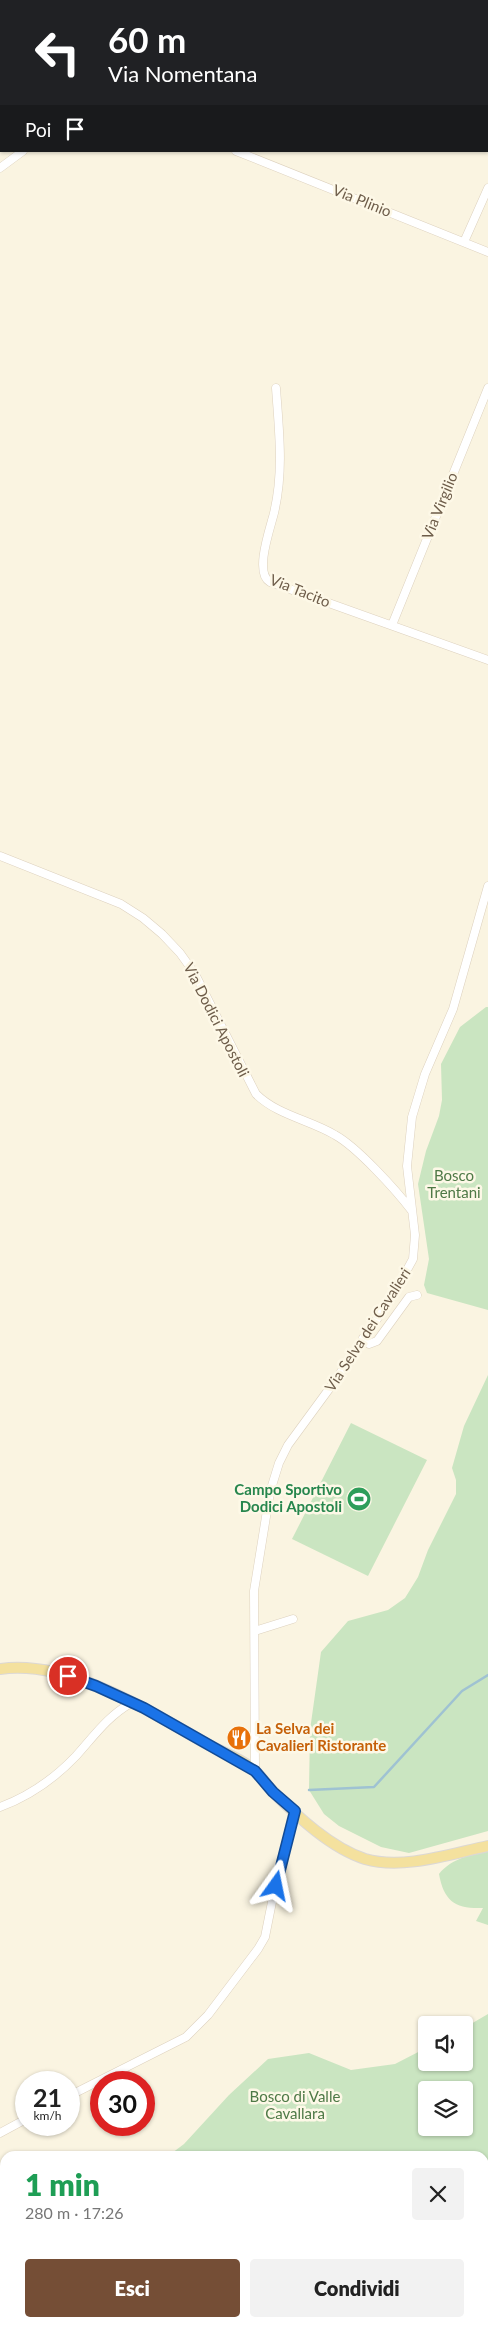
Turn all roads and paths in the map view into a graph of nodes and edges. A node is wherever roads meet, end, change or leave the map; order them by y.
1 (22, 152) edge
2 (239, 152) edge
3 (0, 168) edge
4 (488, 188) edge
5 (464, 242) junction
6 (488, 252) edge
7 (276, 388) dead end
8 (488, 388) edge
9 (392, 625) junction
10 (488, 660) edge
11 (0, 856) edge
12 (488, 886) edge
13 (413, 1213) junction
14 (416, 1295) dead end
15 (363, 1338) junction
16 (293, 1619) dead end
17 (255, 1631) junction
18 (0, 1669) edge
19 (131, 1703) junction
20 (255, 1771) junction
21 (0, 1807) edge
22 (295, 1811) junction
23 (488, 1846) edge
24 (80, 2090) edge
25 (15, 2125) edge
26 (0, 2133) edge

1 - 3 street
2 - 5 street, Via Plinio
4 - 5 street
5 - 6 street, Via Plinio
7 - 9 street, Via Tacito
8 - 9 street, Via Virgilio
9 - 10 street, Via Tacito
11 - 13 street, Via Dodici Apostoli
12 - 13 street, Via Selva dei Cavalieri
13 - 15 street, Via Selva dei Cavalieri
14 - 15 street
15 - 17 street, Via Selva dei Cavalieri
16 - 17 street
17 - 20 street, Via Selva dei Cavalieri
18 - 19 main road
19 - 20 main road
19 - 21 street
20 - 22 main road
22 - 23 main road
22 - 24 street
25 - 26 street

